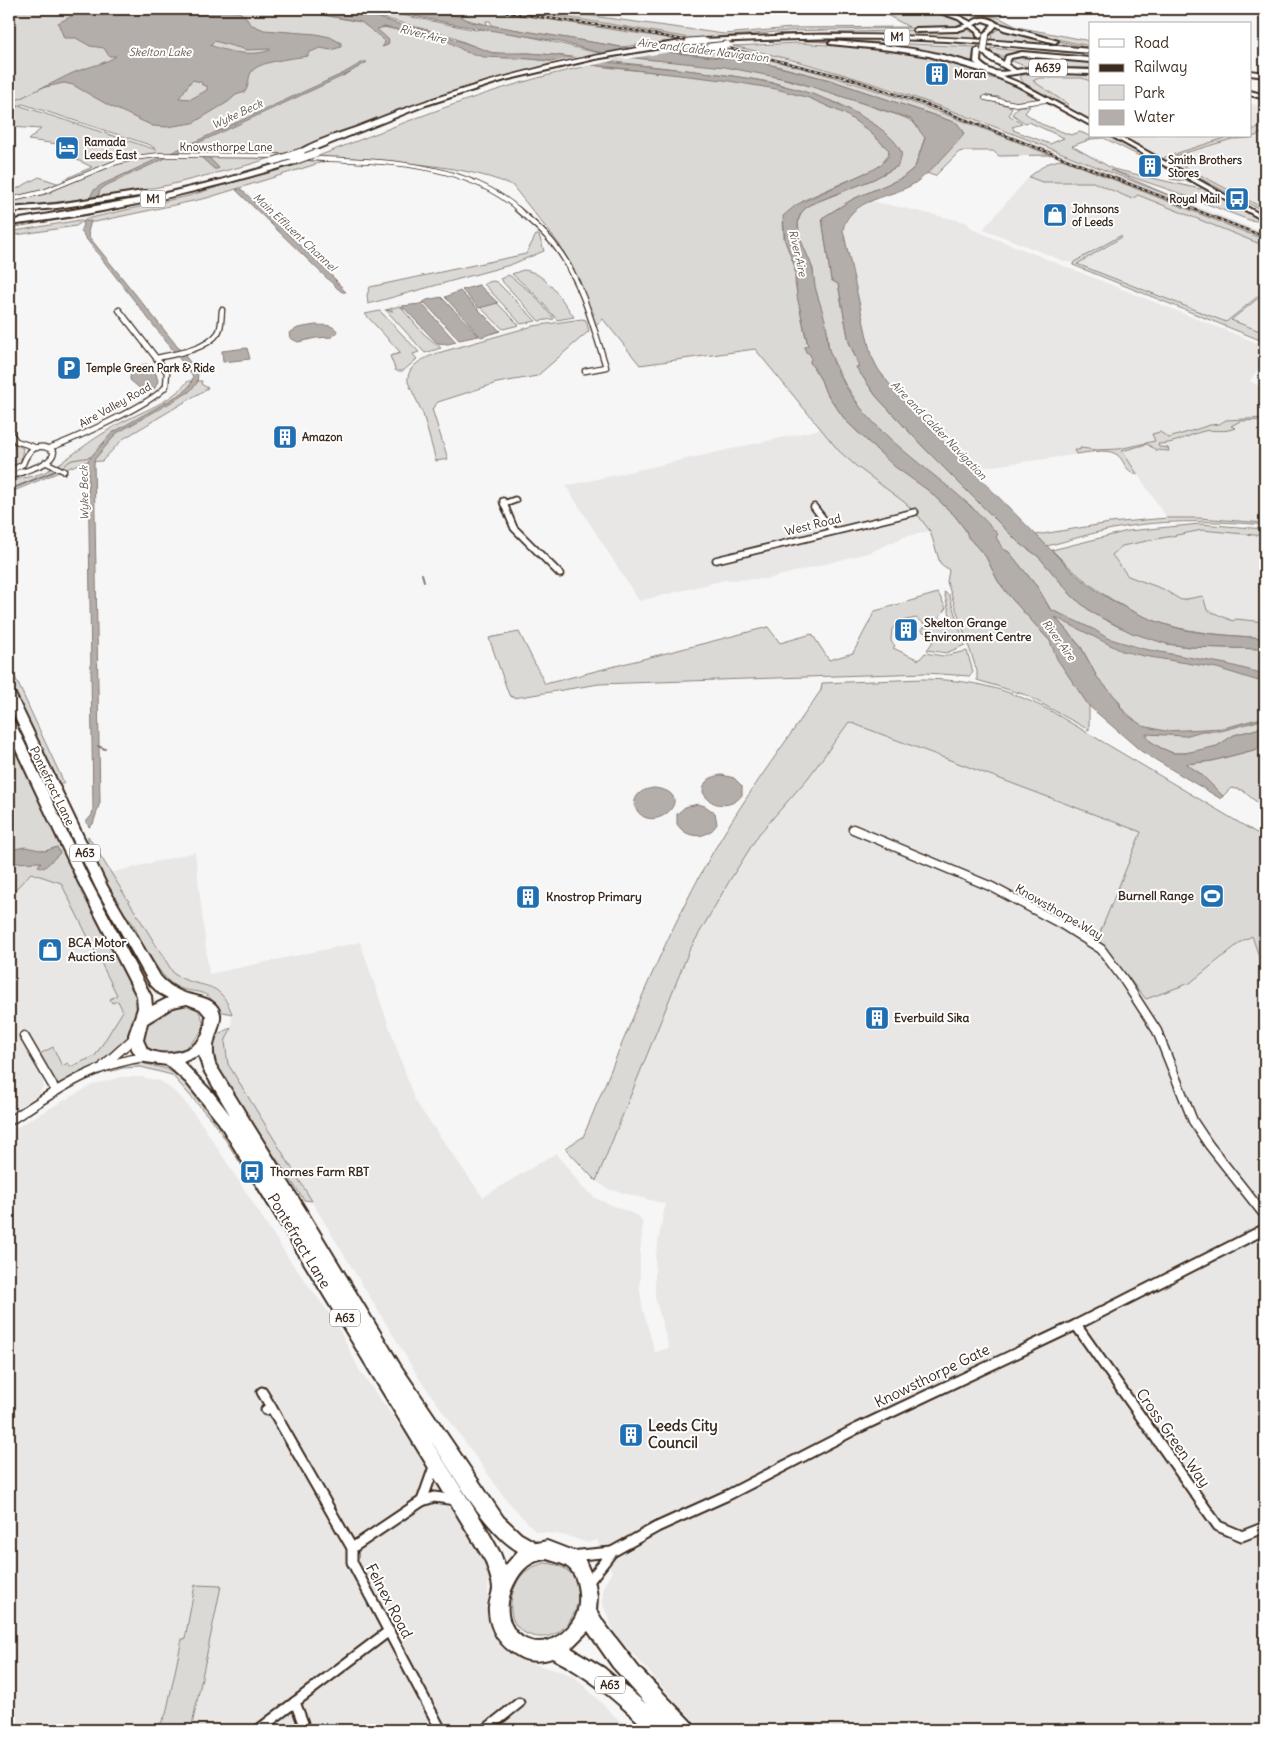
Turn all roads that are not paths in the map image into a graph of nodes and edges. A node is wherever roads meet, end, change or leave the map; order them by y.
1 (932, 9) edge
2 (942, 9) edge
3 (980, 19) junction
4 (995, 23) junction
5 (969, 24) junction
6 (983, 36) junction
7 (706, 43) junction
8 (1089, 47) edge
9 (981, 51) junction
10 (1089, 51) edge
11 (1089, 55) edge
12 (1089, 60) edge
13 (1006, 64) junction
14 (985, 70) junction
15 (1089, 70) edge
16 (1089, 70) edge
17 (1014, 72) junction
18 (1252, 73) edge
19 (1265, 75) edge
20 (1252, 77) edge
21 (1265, 79) edge
22 (1020, 85) junction
23 (1252, 92) edge
24 (1265, 95) edge
25 (985, 98) dead end
26 (1047, 100) junction
27 (1089, 122) edge
28 (1118, 138) edge
29 (233, 180) junction
30 (177, 187) junction
31 (9, 200) edge
32 (9, 210) edge
33 (9, 218) edge
34 (1265, 219) edge
35 (9, 223) edge
36 (9, 231) edge
37 (120, 310) dead end
38 (222, 310) dead end
39 (156, 358) junction
40 (585, 371) dead end
41 (9, 431) edge
42 (69, 441) junction
43 (25, 446) junction
44 (37, 448) junction
45 (49, 448) junction
46 (27, 453) junction
47 (53, 455) junction
48 (25, 460) junction
49 (42, 463) junction
50 (57, 467) junction
51 (64, 471) dead end
52 (9, 472) edge
53 (9, 477) edge
54 (516, 500) dead end
55 (814, 507) dead end
56 (915, 512) dead end
57 (832, 530) junction
58 (716, 560) dead end
59 (560, 574) dead end
60 (9, 694) edge
61 (9, 723) edge
62 (854, 829) dead end
63 (181, 998) junction
64 (141, 1020) junction
65 (24, 1036) dead end
66 (135, 1037) junction
67 (207, 1041) junction
68 (148, 1057) junction
69 (171, 1060) junction
70 (102, 1067) junction
71 (56, 1091) junction
72 (9, 1121) edge
73 (1265, 1216) edge
74 (1265, 1229) edge
75 (1076, 1325) junction
76 (262, 1392) dead end
77 (436, 1463) junction
78 (459, 1500) junction
79 (422, 1501) junction
80 (1265, 1527) edge
81 (352, 1548) junction
82 (534, 1551) junction
83 (612, 1552) junction
84 (566, 1556) junction
85 (586, 1585) junction
86 (501, 1587) junction
87 (588, 1613) junction
88 (389, 1631) junction
89 (554, 1649) junction
90 (295, 1702) junction
91 (519, 1704) dead end
92 (303, 1723) dead end
93 (258, 1730) edge
94 (441, 1730) edge
95 (485, 1730) edge
96 (660, 1730) edge
97 (685, 1730) edge

1 - 5 main road
2 - 3 main road
3 - 4 main road
3 - 5 main road
4 - 6 main road
4 - 8 highway
5 - 6 main road
5 - 7 highway, M1
6 - 9 main road, bridge
7 - 10 highway, M1
7 - 11 highway, M1, bridge
7 - 14 highway, bridge
7 - 29 highway, M1, bridge
7 - 30 highway, M1, bridge
9 - 13 main road
9 - 14 main road
12 - 13 highway
13 - 15 main road, A639
13 - 17 main road
14 - 17 main road
14 - 22 main road
16 - 17 main road, A639
17 - 22 main road
18 - 19 highway
20 - 21 highway
22 - 26 main road
23 - 24 main road
25 - 26 street
26 - 27 main road
28 - 34 main road
29 - 35 highway, M1
29 - 36 highway
30 - 32 highway, M1
30 - 33 highway, M1
31 - 40 street, Knowsthorpe Lane
37 - 39 street, Aire Valley Road
38 - 39 street
39 - 42 street, Aire Valley Road
41 - 43 street
42 - 45 street, Aire Valley Road
42 - 47 street, Aire Valley Road
43 - 44 street
43 - 46 street
44 - 45 street, Aire Valley Road
44 - 46 street, Aire Valley Road
45 - 47 street
46 - 48 street
47 - 49 street, Aire Valley Road
47 - 50 street
48 - 49 street
48 - 52 street
49 - 50 street
49 - 53 street, Aire Valley Road
50 - 51 street
54 - 59 street
55 - 57 street
56 - 57 street, West Road
57 - 58 street, West Road
60 - 63 highway, Pontefract Lane / A63
61 - 64 highway, Pontefract Lane / A63
62 - 73 street, Knowsthorpe Way
63 - 64 highway
63 - 67 highway, A63
64 - 66 highway, A63
65 - 71 street
66 - 68 highway
66 - 70 street
67 - 69 highway
67 - 82 highway, Pontefract Lane / A63
68 - 69 highway
68 - 70 street
69 - 77 highway, Pontefract Lane / A63
70 - 71 street
71 - 72 street
74 - 75 street, Knowsthorpe Gate
75 - 80 street, Cross Green Way
75 - 83 street, Knowsthorpe Gate
76 - 81 street, Felnex Road
77 - 78 highway, Pontefract Lane / A63
77 - 79 street
78 - 79 street
78 - 86 highway, Pontefract Lane / A63
79 - 81 street
81 - 88 street, Felnex Road
82 - 84 highway, A63
82 - 86 highway, A63
83 - 84 street, Knowsthorpe Gate
83 - 85 street, Knowsthorpe Gate
84 - 85 highway, A63
85 - 87 highway, A63
86 - 89 highway, A63
87 - 89 highway
87 - 97 highway, A63
88 - 90 street
88 - 94 street, Felnex Road
89 - 96 highway, A63
90 - 92 street
90 - 93 street
91 - 95 street

